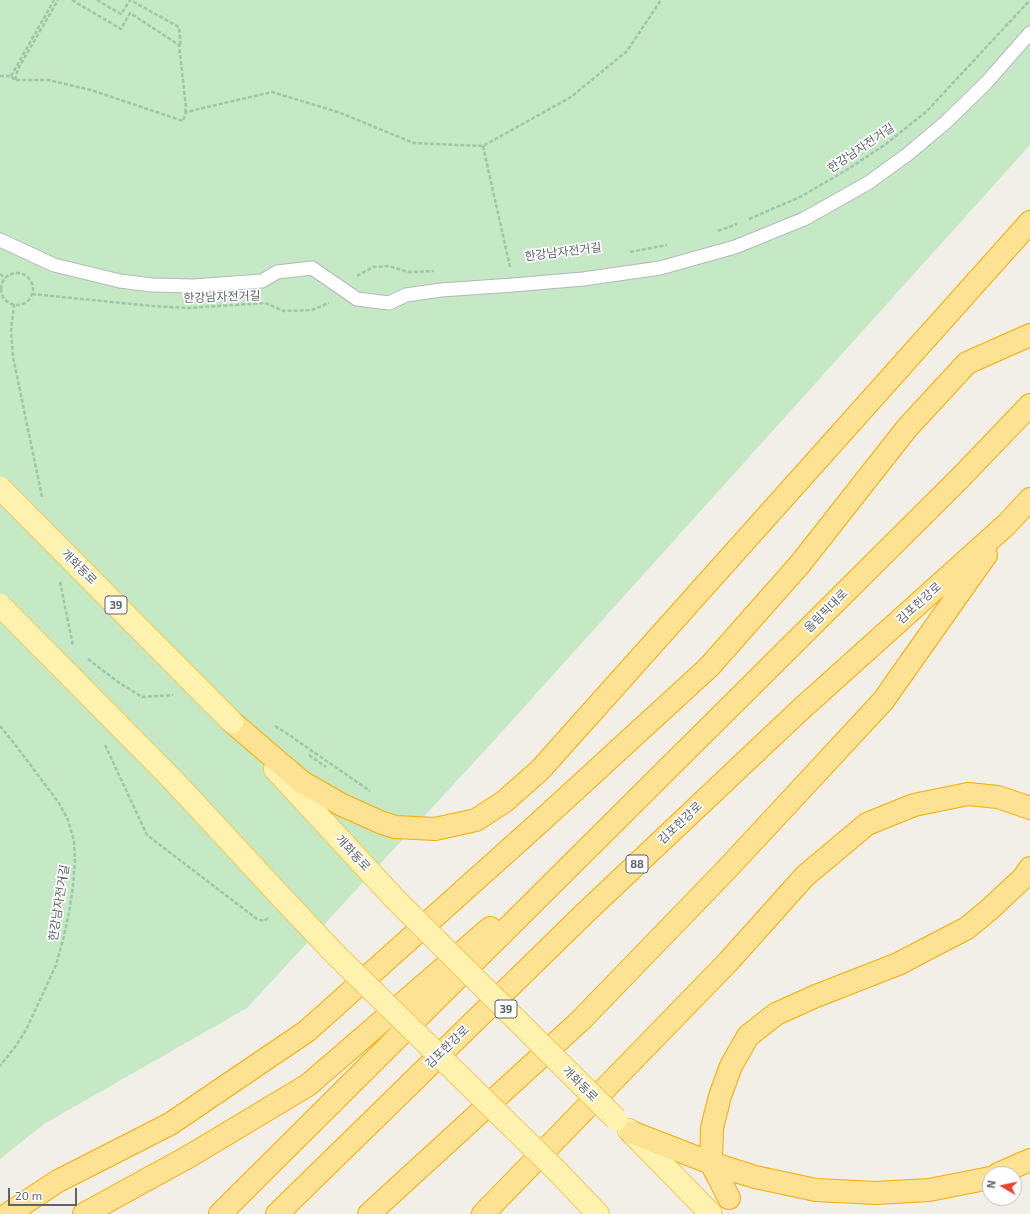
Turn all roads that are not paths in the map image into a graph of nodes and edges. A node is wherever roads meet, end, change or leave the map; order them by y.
1 (1030, 33) edge
2 (1030, 222) edge
3 (0, 240) edge
4 (1030, 335) edge
5 (1030, 405) edge
6 (0, 488) edge
7 (1030, 499) edge
8 (1007, 524) junction
9 (0, 605) edge
10 (232, 722) junction
11 (1030, 808) edge
12 (621, 816) junction
13 (1030, 868) edge
14 (624, 1126) junction
15 (1030, 1160) edge
16 (711, 1163) junction
17 (1016, 1166) edge
18 (982, 1180) edge
19 (729, 1198) dead end
20 (8, 1214) edge
21 (84, 1214) edge
22 (220, 1214) edge
23 (277, 1214) edge
24 (369, 1214) edge
25 (483, 1214) edge
26 (598, 1214) edge
27 (711, 1214) edge

1 - 3 lane
2 - 10 highway
4 - 20 highway
5 - 12 highway, 올림픽대로
6 - 10 main road, 개화동로 / 39, bridge
7 - 8 highway, 88
8 - 23 highway, 김포한강로 / 88
8 - 24 highway
9 - 26 main road, bridge
10 - 14 main road, 개화동로 / 39, bridge
11 - 25 highway
12 - 21 highway
12 - 22 highway
13 - 16 highway
14 - 16 highway
14 - 27 main road, 개화동로 / 39
15 - 17 highway
16 - 18 highway
16 - 19 highway

